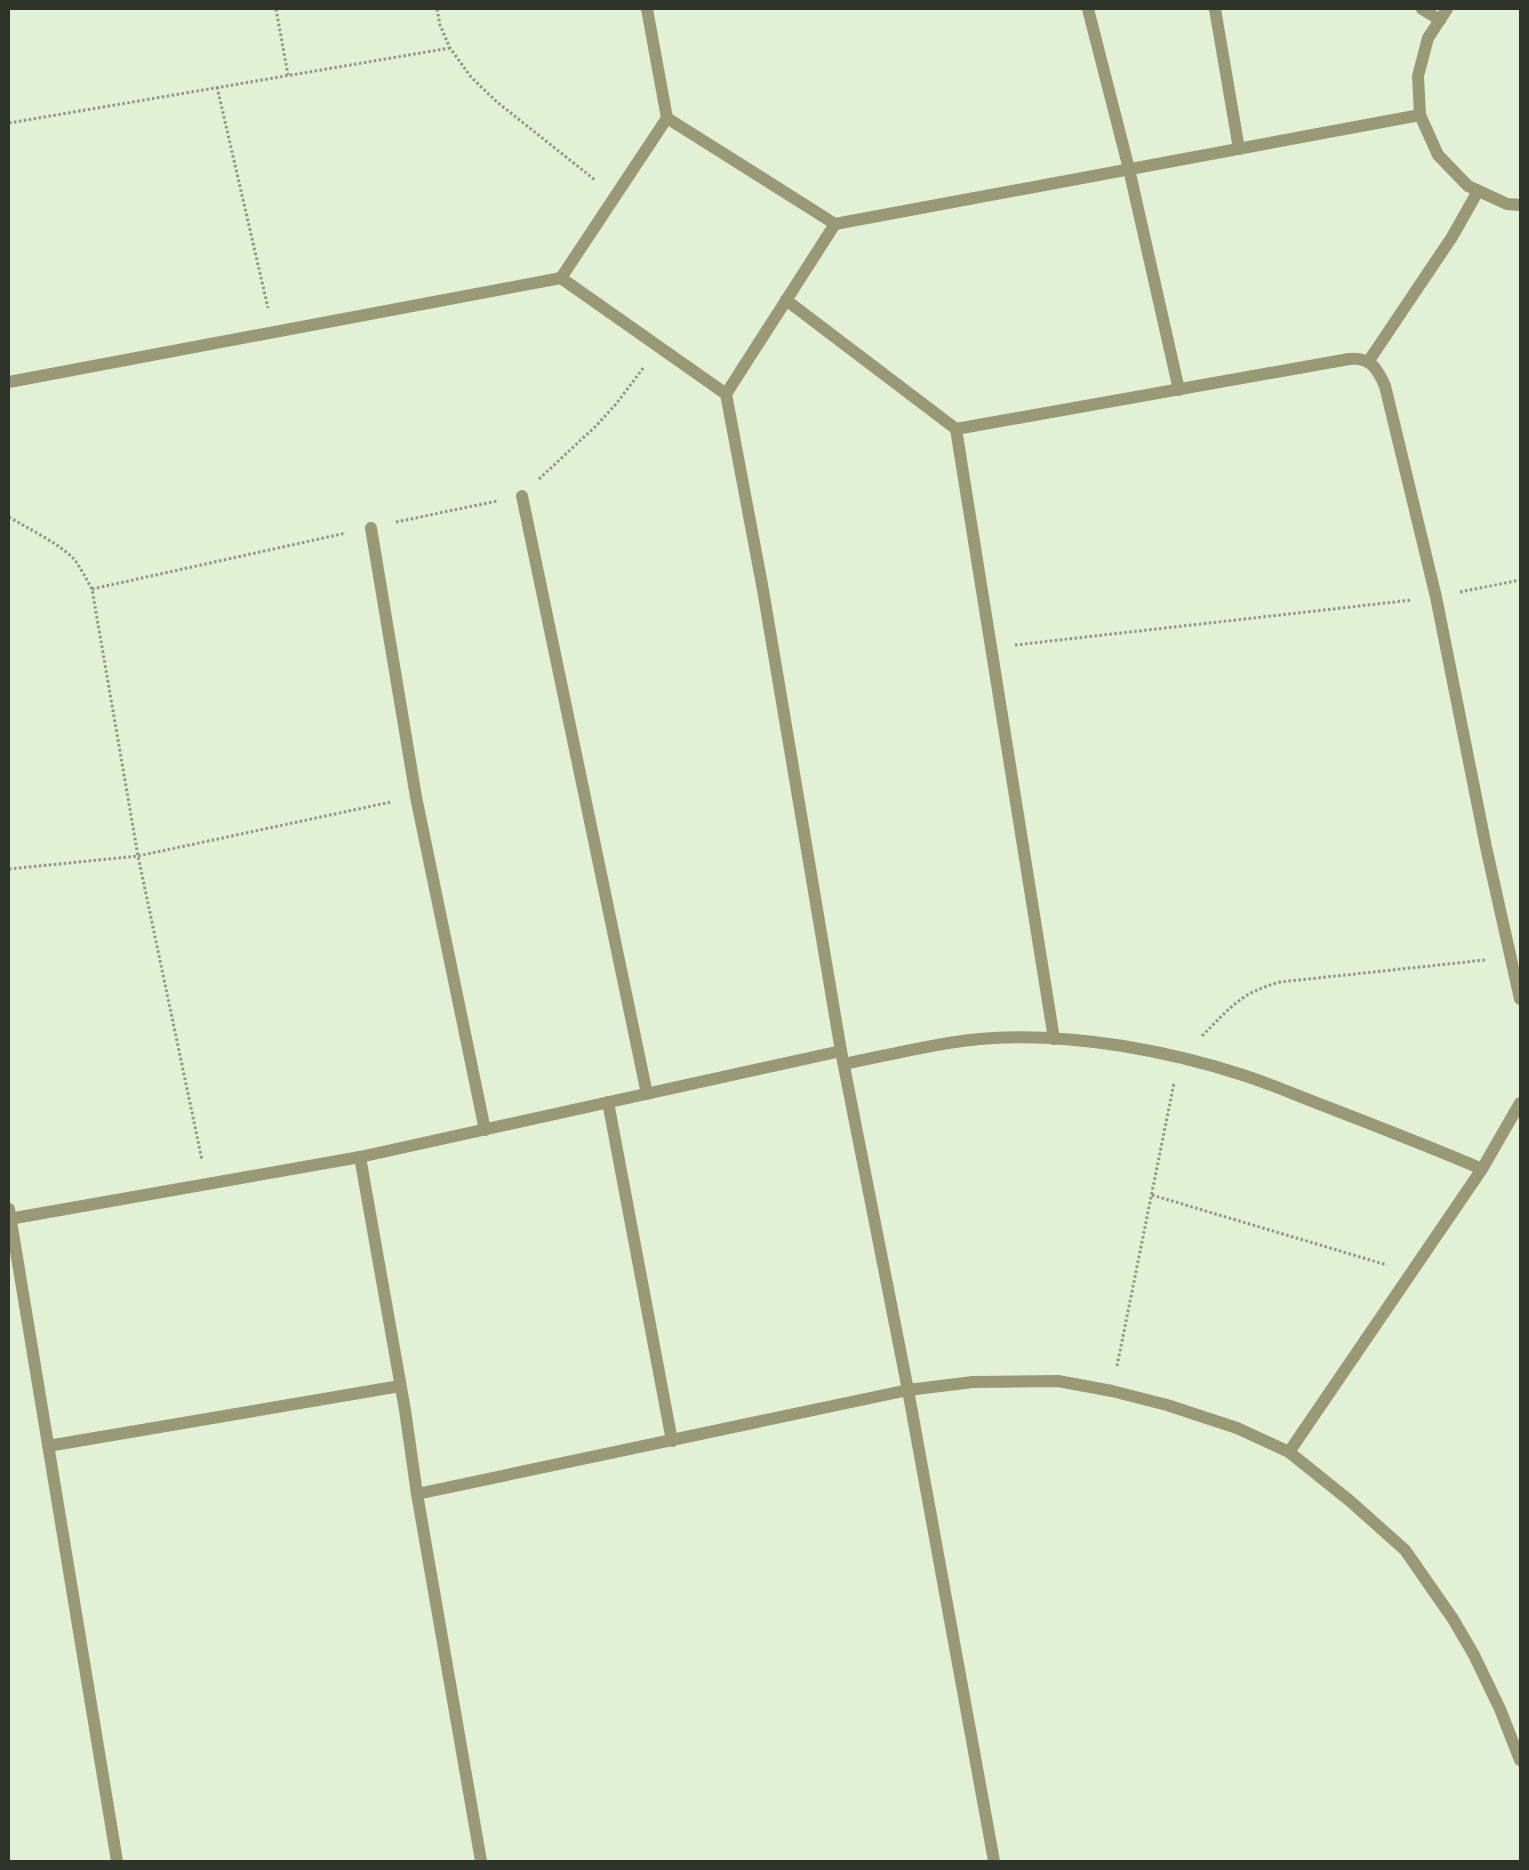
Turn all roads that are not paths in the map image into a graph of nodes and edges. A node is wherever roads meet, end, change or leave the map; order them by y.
1 (647, 9) edge
2 (1088, 9) edge
3 (1216, 9) edge
4 (1422, 9) edge
5 (1447, 9) edge
6 (1440, 20) junction
7 (1420, 115) junction
8 (667, 118) junction
9 (1239, 149) junction
10 (1129, 169) junction
11 (1478, 191) junction
12 (1520, 205) edge
13 (835, 224) junction
14 (561, 278) junction
15 (786, 300) junction
16 (1368, 362) junction
17 (9, 382) edge
18 (1179, 390) junction
19 (726, 394) junction
20 (956, 428) junction
21 (522, 496) road end
22 (372, 528) road end
23 (1520, 999) edge
24 (1054, 1039) junction
25 (842, 1051) junction
26 (844, 1064) junction
27 (648, 1094) junction
28 (608, 1102) junction
29 (1520, 1103) edge
30 (485, 1130) junction
31 (360, 1157) junction
32 (1482, 1169) junction
33 (9, 1216) edge
34 (400, 1386) junction
35 (908, 1390) junction
36 (672, 1441) junction
37 (48, 1446) junction
38 (1288, 1452) junction
39 (417, 1494) junction
40 (1520, 1760) edge
41 (116, 1861) edge
42 (481, 1861) edge
43 (994, 1861) edge

1 - 8 street
2 - 10 street
3 - 9 street
4 - 6 street
5 - 6 street
6 - 7 street
7 - 9 street
7 - 11 street
8 - 13 street
8 - 14 street
9 - 10 street
10 - 13 street
10 - 18 street
11 - 12 street
11 - 16 street
13 - 15 street
14 - 17 street
14 - 19 street
15 - 19 street
15 - 20 street
16 - 18 street
16 - 23 street
18 - 20 street
19 - 25 street
20 - 24 street
21 - 27 street
22 - 30 street
24 - 26 street
24 - 32 street
25 - 26 street
25 - 27 street
26 - 35 street
27 - 28 street
28 - 30 street
28 - 36 street
29 - 32 street
30 - 31 street
31 - 33 street
31 - 34 street
32 - 38 street
33 - 37 street
34 - 37 street
34 - 39 street
35 - 36 street
35 - 38 street
35 - 43 street
36 - 39 street
37 - 41 street
38 - 40 street
39 - 42 street

